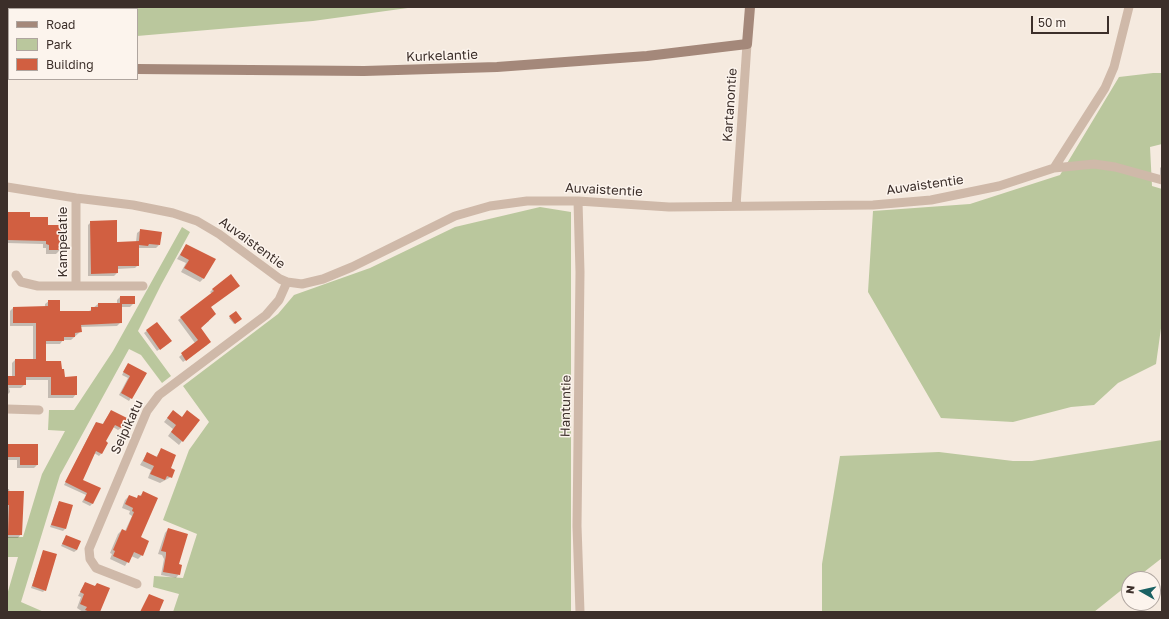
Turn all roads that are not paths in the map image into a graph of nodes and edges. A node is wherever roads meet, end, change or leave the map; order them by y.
1 (750, 7) edge
2 (1129, 7) edge
3 (747, 44) junction
4 (138, 69) edge
5 (1054, 168) junction
6 (1162, 180) edge
7 (7, 187) edge
8 (76, 198) junction
9 (578, 201) junction
10 (736, 206) junction
11 (16, 274) dead end
12 (287, 282) junction
13 (76, 286) junction
14 (143, 286) dead end
15 (7, 409) edge
16 (39, 410) dead end
17 (137, 584) dead end
18 (580, 612) edge

1 - 3 street, Kartanontie
2 - 5 street
3 - 4 street, Kurkelantie
3 - 10 street, Kartanontie
5 - 6 street, Auvaistentie
5 - 10 street, Auvaistentie
7 - 8 street, Auvaistentie
8 - 12 street, Auvaistentie
8 - 13 street, Kampelatie
9 - 10 street, Auvaistentie
9 - 12 street, Auvaistentie
9 - 18 street, Hantuntie
11 - 13 street, Kampelatie
12 - 17 street, Seipikatu
13 - 14 street, Kampelatie
15 - 16 street

